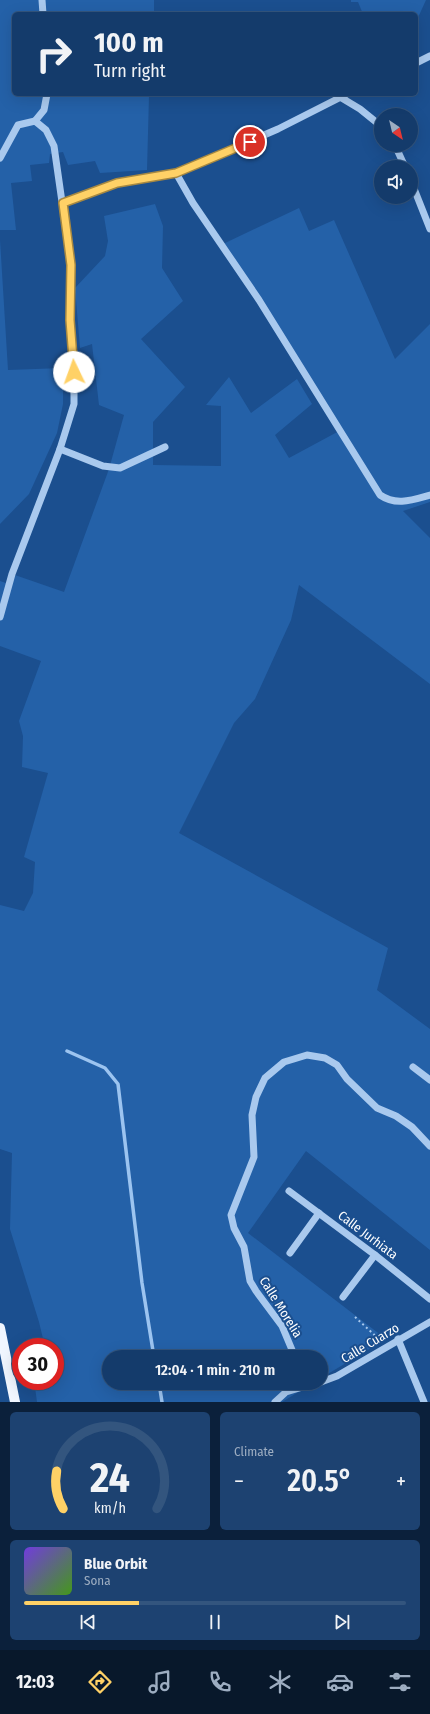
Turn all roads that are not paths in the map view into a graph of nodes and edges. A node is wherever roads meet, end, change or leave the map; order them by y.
1 (42, 0) edge
2 (43, 12) edge
3 (430, 56) edge
4 (418, 62) edge
5 (47, 96) edge
6 (344, 96) edge
7 (374, 120) edge
8 (34, 121) junction
9 (0, 158) edge
10 (176, 173) junction
11 (418, 199) edge
12 (63, 203) junction
13 (430, 229) edge
14 (165, 447) dead end
15 (60, 449) junction
16 (430, 495) edge
17 (0, 617) edge
18 (413, 1067) dead end
19 (430, 1080) edge
20 (430, 1146) edge
21 (289, 1191) dead end
22 (319, 1213) junction
23 (290, 1253) dead end
24 (375, 1255) junction
25 (343, 1297) dead end
26 (430, 1299) edge
27 (430, 1322) edge
28 (0, 1328) edge
29 (398, 1339) junction
30 (292, 1350) edge
31 (328, 1379) edge
32 (290, 1390) edge
33 (15, 1402) edge
34 (275, 1402) edge
35 (424, 1402) edge

1 - 2 street
3 - 4 street
5 - 8 street
6 - 7 street
6 - 10 street
8 - 9 street
8 - 12 street
10 - 12 street
10 - 16 street
11 - 13 street
12 - 15 street
14 - 15 street
15 - 17 street
18 - 19 street
20 - 30 street, Calle Morelia
21 - 22 street, Calle Jurhiata
22 - 23 street
22 - 24 street, Calle Jurhiata
24 - 25 street
24 - 26 street, Calle Jurhiata
27 - 29 street, Calle Cuarzo
28 - 33 main road
29 - 31 street, Calle Cuarzo
29 - 35 street
32 - 34 street

